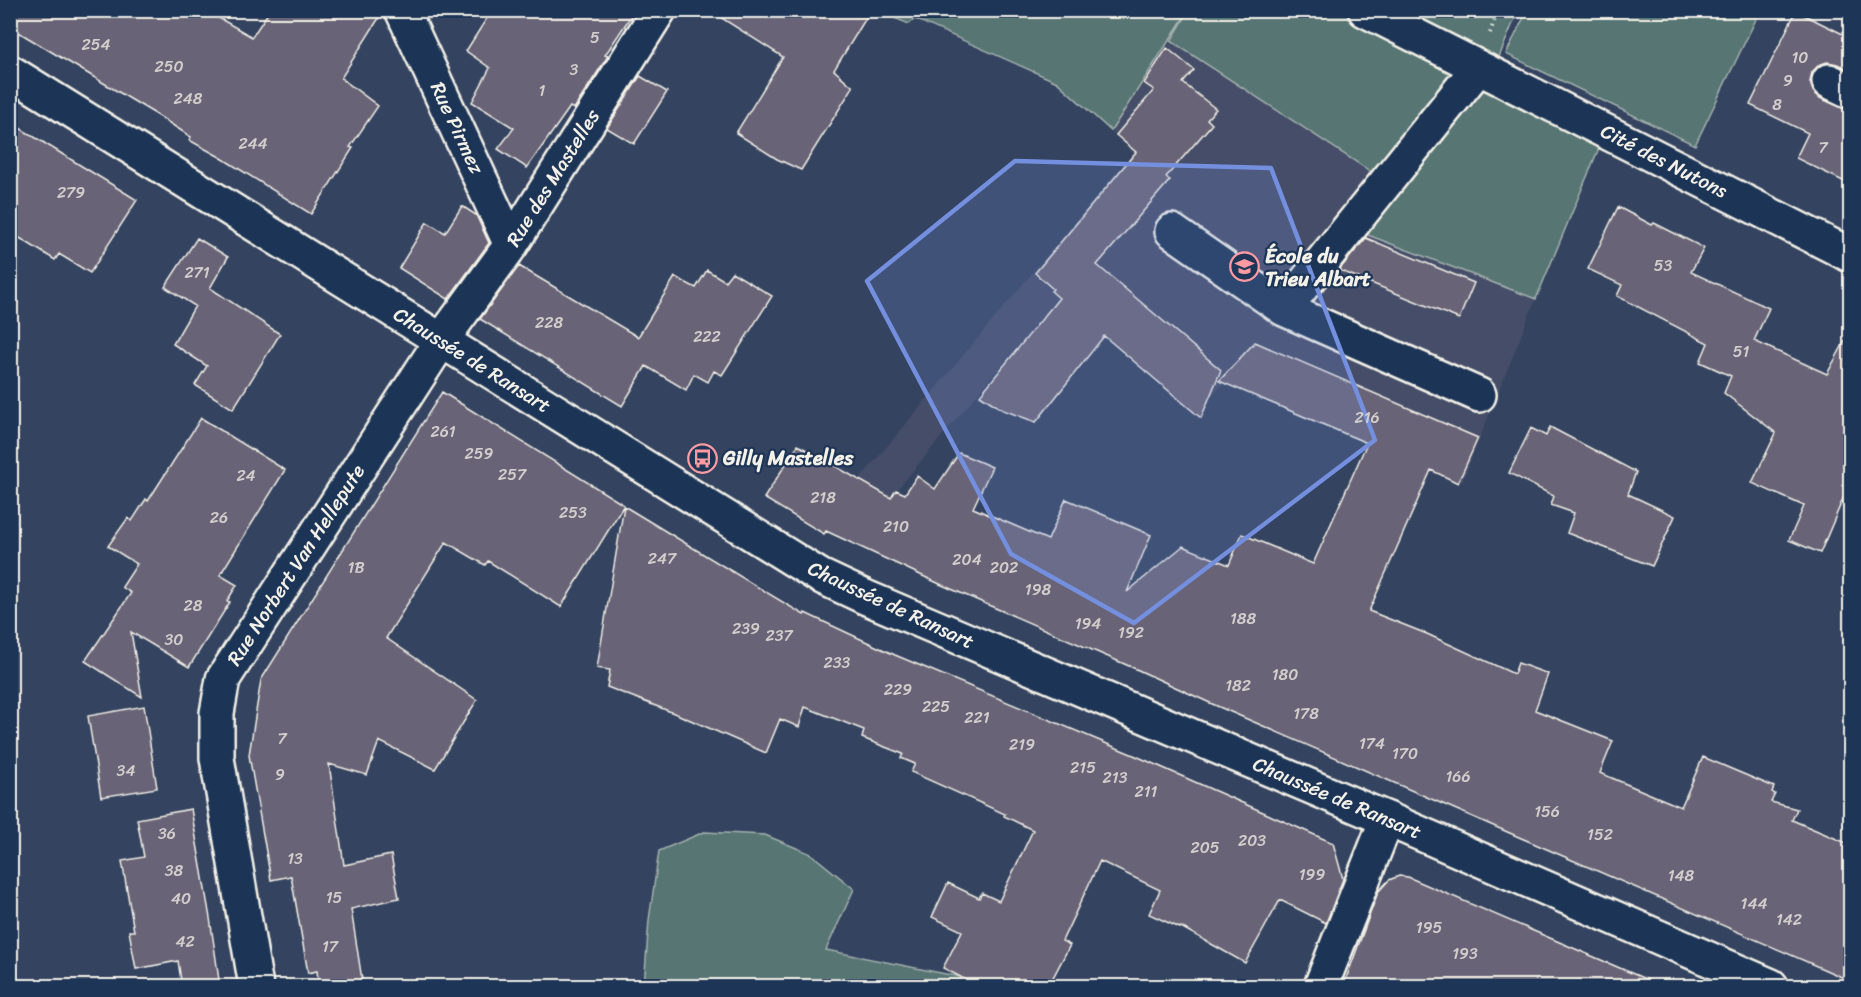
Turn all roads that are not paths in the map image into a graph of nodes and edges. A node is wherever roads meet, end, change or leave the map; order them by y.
1 (402, 10) edge
2 (658, 10) edge
3 (1365, 10) edge
4 (1478, 68) junction
5 (10, 72) edge
6 (1172, 231) dead end
7 (512, 245) junction
8 (1851, 255) edge
9 (1284, 309) junction
10 (441, 341) junction
11 (1479, 395) dead end
12 (1387, 819) junction
13 (256, 987) edge
14 (1321, 987) edge
15 (1771, 987) edge

1 - 7 street, Rue Pirmez
2 - 7 street, Rue des Mastelles
3 - 4 street, Cité des Nutons
4 - 8 street, Cité des Nutons
4 - 9 street
5 - 10 street, Chaussée de Ransart
6 - 9 street
7 - 10 street, Rue des Mastelles
9 - 11 street
10 - 12 street, Chaussée de Ransart
10 - 13 street, Rue Norbert Van Hellepute
12 - 14 street
12 - 15 street, Chaussée de Ransart

